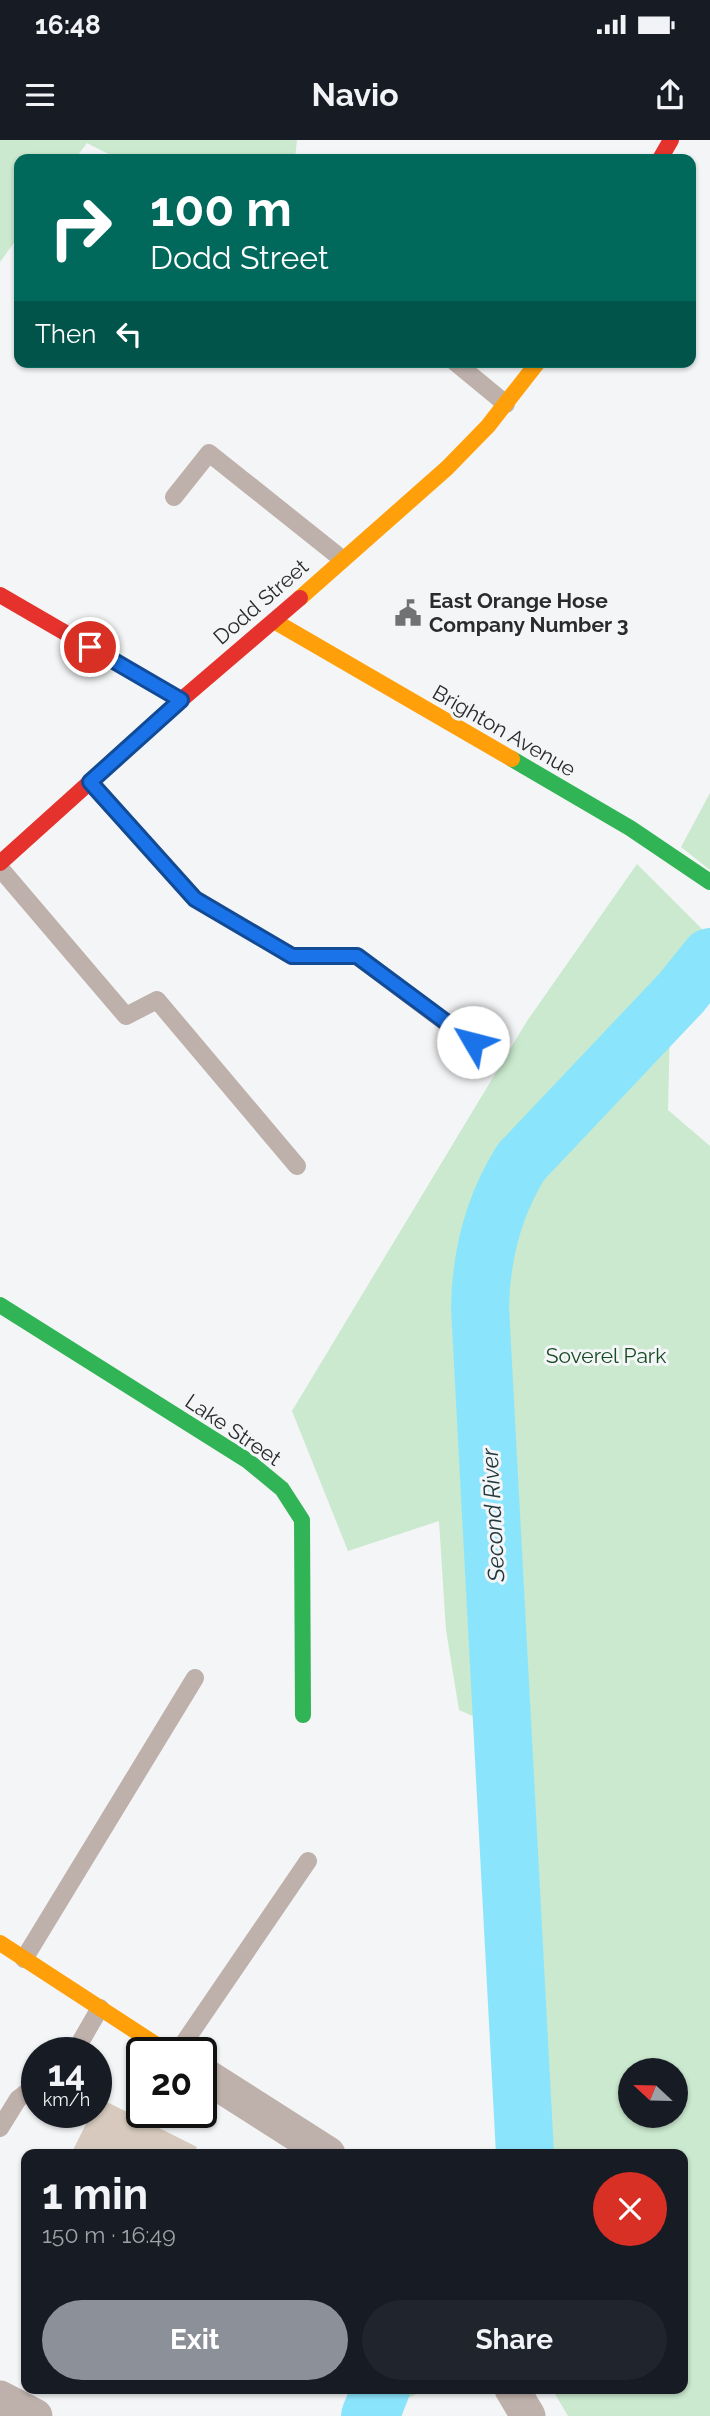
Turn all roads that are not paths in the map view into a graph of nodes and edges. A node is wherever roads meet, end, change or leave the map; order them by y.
1 (462, 368) edge
2 (533, 368) edge
3 (506, 404) junction
4 (174, 497) dead end
5 (342, 559) junction
6 (0, 595) edge
7 (274, 621) junction
8 (181, 700) junction
9 (90, 782) junction
10 (0, 866) edge
11 (710, 882) edge
12 (473, 1042) dead end
13 (297, 1166) dead end
14 (0, 1305) edge
15 (195, 1678) dead end
16 (303, 1715) dead end
17 (308, 1861) dead end
18 (0, 1944) edge
19 (24, 1959) junction
20 (100, 2008) junction
21 (83, 2037) edge
22 (144, 2037) edge
23 (188, 2037) edge
24 (217, 2083) edge
25 (21, 2097) edge
26 (0, 2128) edge
27 (320, 2149) edge
28 (515, 2394) edge
29 (0, 2398) edge
30 (35, 2416) edge
31 (528, 2416) edge

1 - 3 lane
2 - 3 street, Dodd Street
3 - 5 street, Dodd Street
4 - 5 lane
5 - 7 street, Dodd Street
6 - 8 street
7 - 8 street, Dodd Street
7 - 11 street, Brighton Avenue
8 - 9 street, Dodd Street
9 - 10 street, Dodd Street
9 - 12 lane
10 - 13 lane
14 - 16 street, Lake Street
15 - 19 lane
17 - 23 lane
18 - 19 street
19 - 20 street
20 - 21 lane
20 - 22 street
24 - 27 street
25 - 26 lane
28 - 31 street
29 - 30 street

